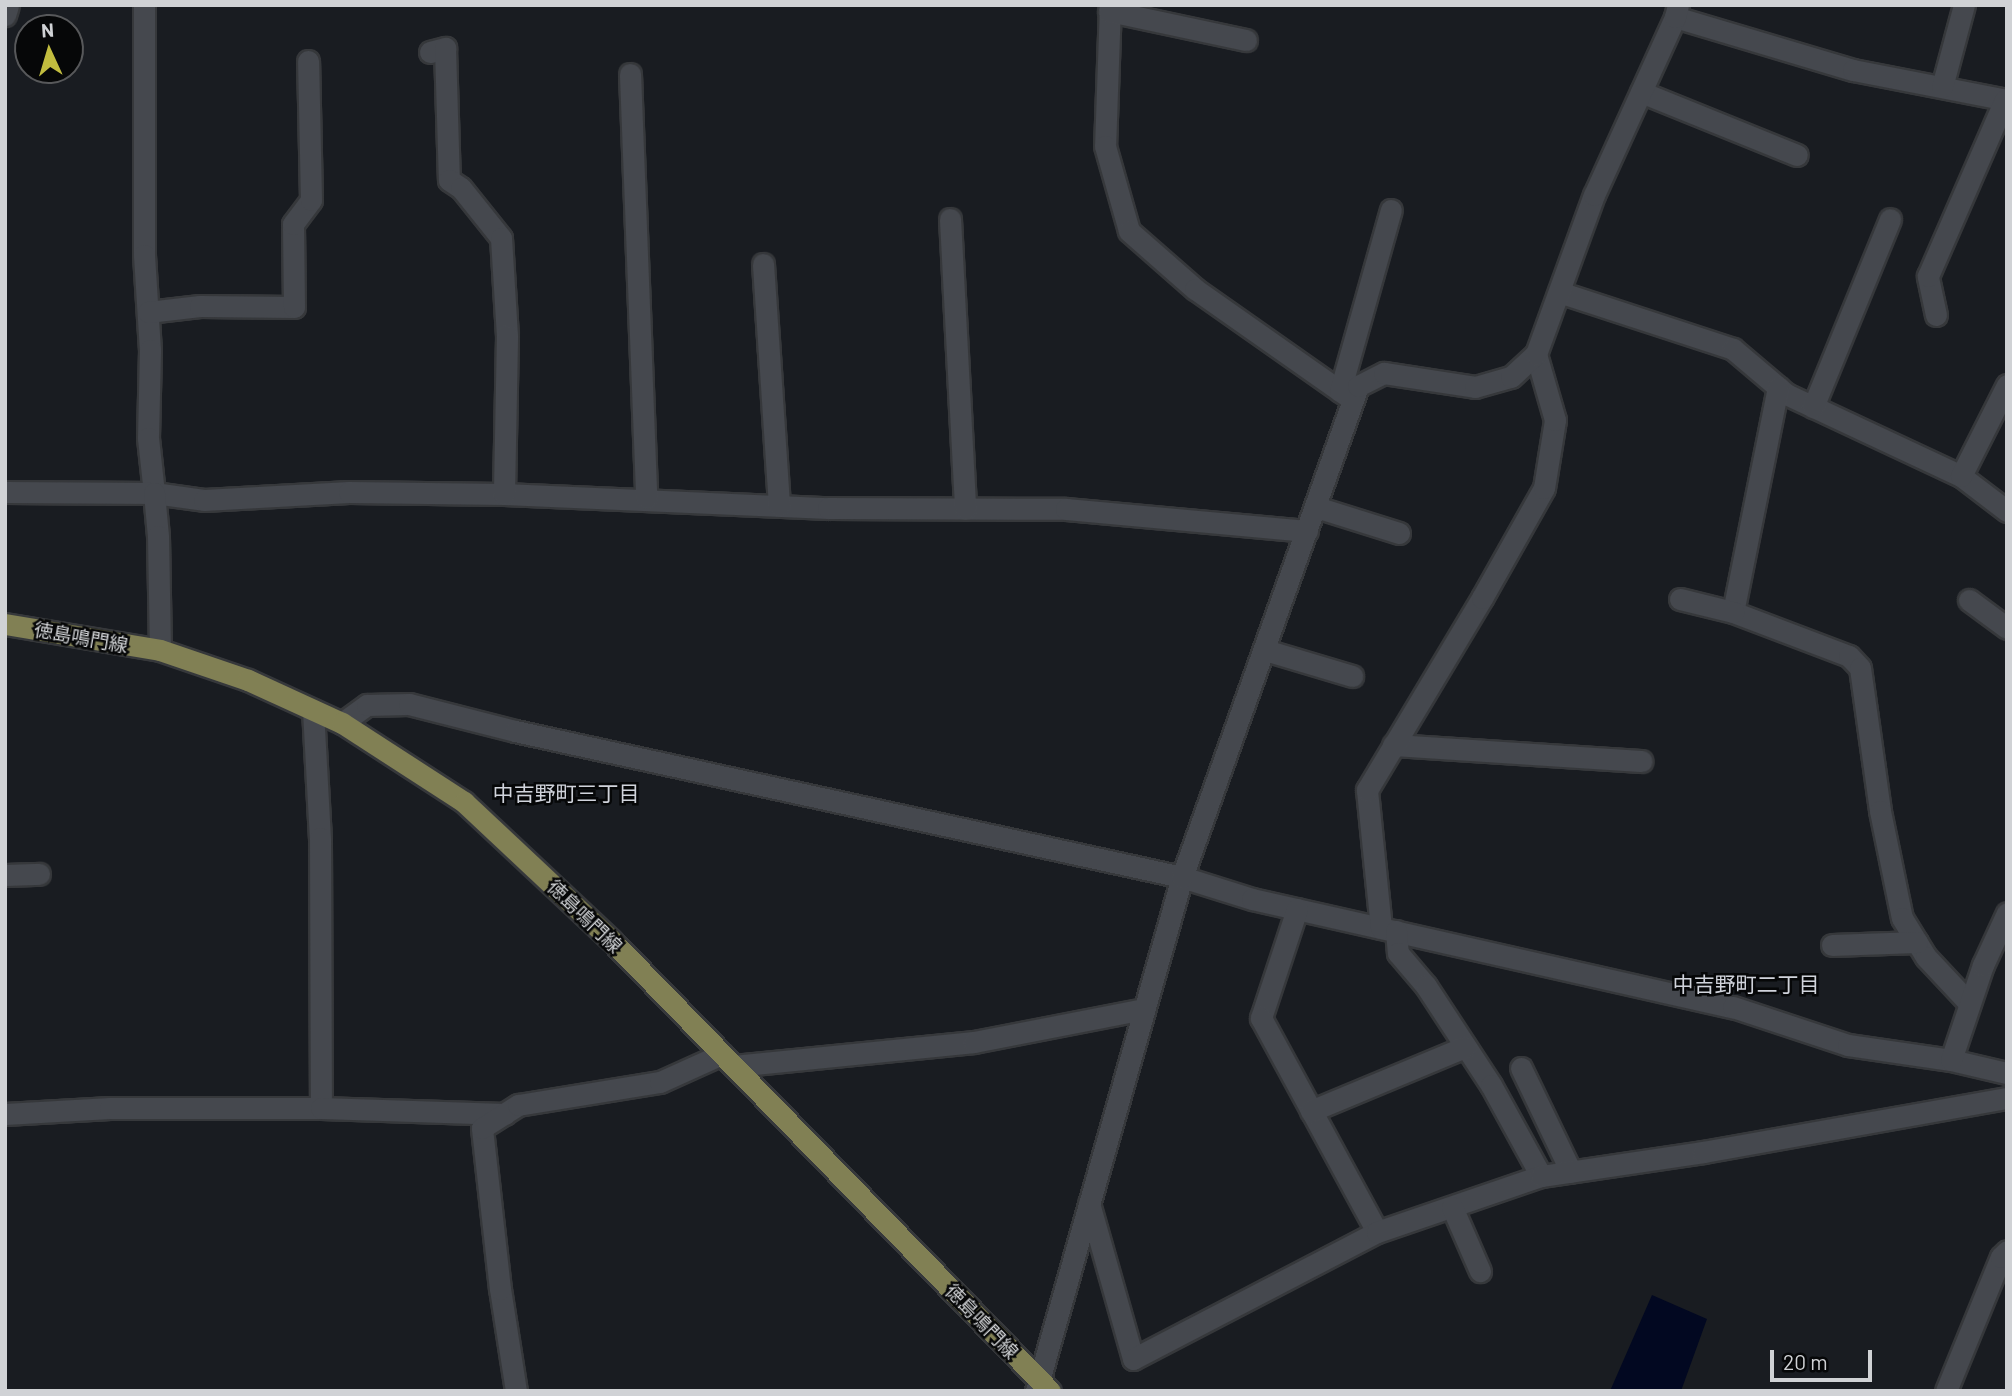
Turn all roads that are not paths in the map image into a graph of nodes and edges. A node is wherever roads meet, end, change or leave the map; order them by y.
1 (8, 5) edge
2 (144, 5) edge
3 (1964, 5) edge
4 (1110, 8) edge
5 (1676, 11) edge
6 (5, 15) edge
7 (1246, 40) dead end
8 (430, 52) dead end
9 (308, 61) dead end
10 (630, 74) dead end
11 (1942, 87) junction
12 (1641, 92) junction
13 (2006, 100) edge
14 (1797, 155) dead end
15 (1391, 210) dead end
16 (950, 219) dead end
17 (1890, 219) dead end
18 (763, 264) dead end
19 (1559, 292) junction
20 (148, 312) junction
21 (1936, 315) dead end
22 (1536, 354) junction
23 (2007, 385) edge
24 (1778, 387) junction
25 (1347, 396) junction
26 (1813, 407) junction
27 (1961, 476) junction
28 (5, 492) edge
29 (153, 493) junction
30 (504, 494) junction
31 (646, 498) junction
32 (779, 505) junction
33 (1316, 507) junction
34 (965, 509) junction
35 (2007, 510) edge
36 (1307, 531) junction
37 (1399, 533) dead end
38 (1680, 598) dead end
39 (1969, 600) dead end
40 (1733, 612) junction
41 (5, 624) edge
42 (2007, 628) edge
43 (160, 650) junction
44 (1265, 650) junction
45 (1352, 676) dead end
46 (313, 710) junction
47 (341, 723) junction
48 (1393, 745) junction
49 (1641, 761) dead end
50 (39, 874) dead end
51 (5, 875) edge
52 (1182, 877) junction
53 (1297, 909) junction
54 (2007, 913) edge
55 (1388, 929) junction
56 (1917, 942) junction
57 (1832, 945) dead end
58 (1970, 1004) junction
59 (1144, 1009) junction
60 (1465, 1046) junction
61 (728, 1060) junction
62 (1951, 1060) junction
63 (1521, 1068) dead end
64 (2007, 1073) edge
65 (2007, 1098) edge
66 (321, 1108) junction
67 (1311, 1111) junction
68 (5, 1114) edge
69 (505, 1114) junction
70 (1571, 1172) junction
71 (1541, 1176) junction
72 (1089, 1203) junction
73 (1452, 1207) junction
74 (1377, 1233) junction
75 (2007, 1251) edge
76 (1480, 1271) dead end
77 (1042, 1387) edge
78 (516, 1391) edge
79 (1946, 1391) edge

1 - 6 street
2 - 20 street
3 - 11 street
4 - 7 street
4 - 25 street
5 - 11 street
5 - 12 street
8 - 30 street
9 - 20 street
10 - 31 street
11 - 13 street
12 - 14 street
12 - 19 street
13 - 21 street
15 - 25 street
16 - 34 street
17 - 26 street
18 - 32 street
19 - 22 street
19 - 24 street
20 - 29 street
22 - 25 street
22 - 48 street
23 - 27 street
24 - 26 street
24 - 40 street
25 - 33 street
26 - 27 street
27 - 35 street
28 - 29 street
29 - 30 street
29 - 43 street
30 - 31 street
31 - 32 street
32 - 34 street
33 - 36 street
33 - 37 street
34 - 36 street
36 - 44 street
38 - 40 street
39 - 42 street
40 - 56 street
41 - 43 main road, 徳島鳴門線
43 - 46 main road, 徳島鳴門線
44 - 45 street
44 - 52 street
46 - 47 main road, 徳島鳴門線
46 - 66 street
47 - 52 street
47 - 61 main road, 徳島鳴門線
48 - 49 street
48 - 55 street
50 - 51 street
52 - 53 street
52 - 59 street
53 - 55 street
53 - 67 street
54 - 58 street
55 - 60 street
55 - 62 street
56 - 57 street
56 - 58 street
58 - 62 street
59 - 61 street
59 - 72 street
60 - 67 street
60 - 71 street
61 - 69 street
61 - 77 main road, 徳島鳴門線
62 - 64 street
63 - 70 street
65 - 70 street
66 - 68 street
66 - 69 street
67 - 74 street
69 - 78 street
70 - 71 street
71 - 73 street
72 - 74 street
72 - 77 street
73 - 74 street
73 - 76 street
75 - 79 street

